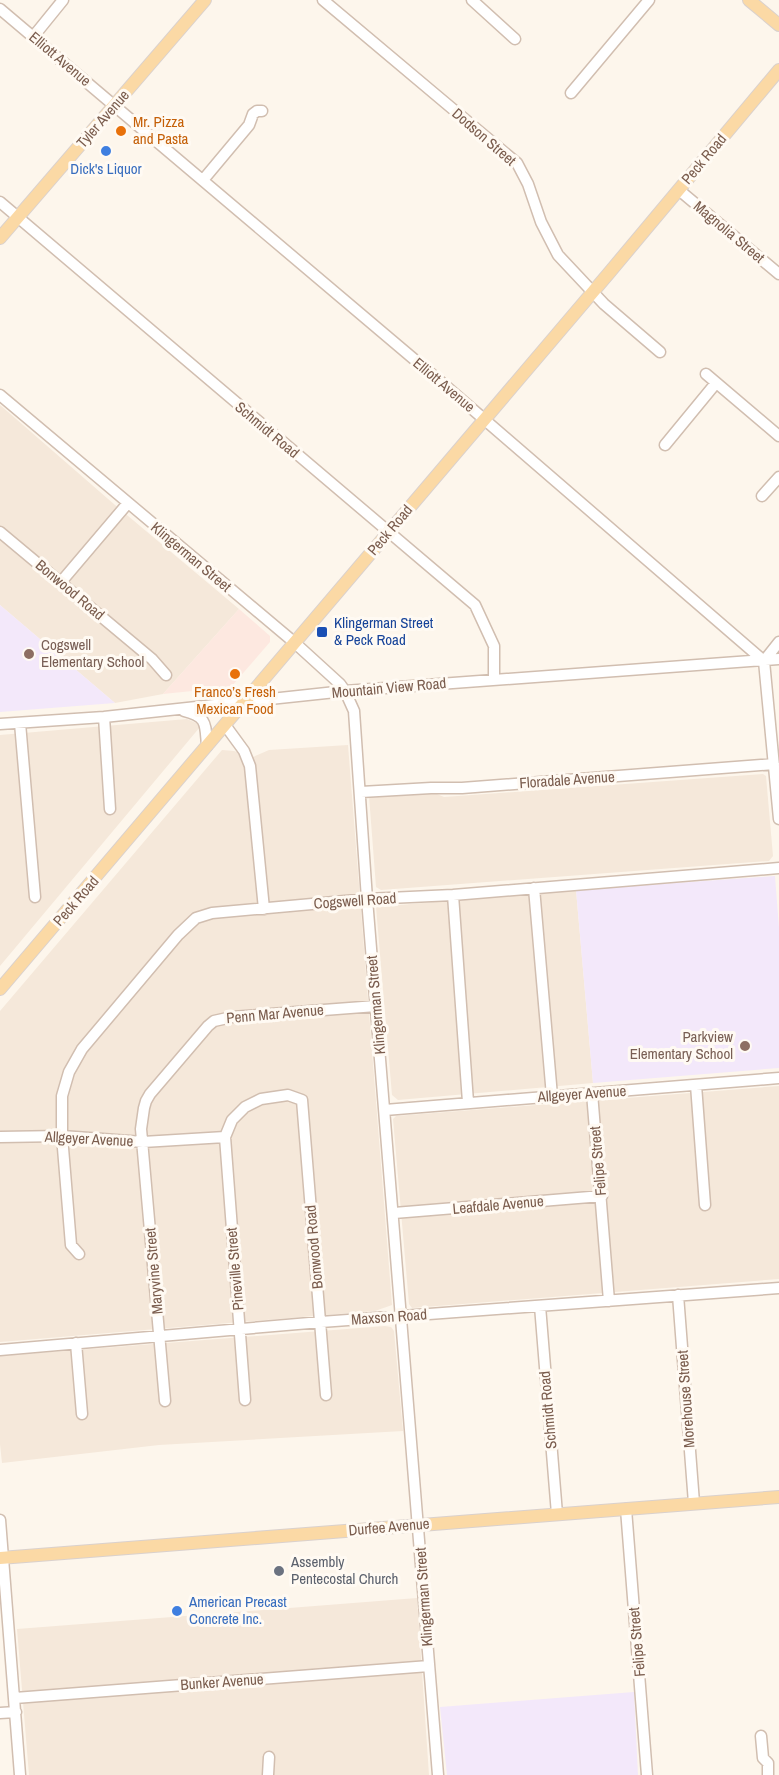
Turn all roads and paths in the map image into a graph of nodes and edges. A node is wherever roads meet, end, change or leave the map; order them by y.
1 (63, 0) edge
2 (205, 0) edge
3 (323, 0) edge
4 (472, 0) edge
5 (649, 0) edge
6 (749, 0) edge
7 (0, 9) edge
8 (779, 25) edge
9 (33, 37) junction
10 (515, 39) dead end
11 (779, 70) edge
12 (572, 93) dead end
13 (115, 106) junction
14 (262, 111) dead end
15 (203, 180) junction
16 (679, 190) junction
17 (0, 202) edge
18 (17, 217) junction
19 (0, 238) edge
20 (777, 267) edge
21 (593, 292) junction
22 (660, 352) dead end
23 (706, 374) dead end
24 (716, 383) junction
25 (0, 395) edge
26 (484, 419) junction
27 (779, 436) edge
28 (665, 445) dead end
29 (779, 477) edge
30 (762, 496) dead end
31 (128, 503) junction
32 (0, 532) edge
33 (388, 533) junction
34 (61, 582) junction
35 (779, 642) edge
36 (295, 643) junction
37 (779, 659) edge
38 (765, 661) junction
39 (166, 675) dead end
40 (494, 679) junction
41 (345, 691) junction
42 (244, 702) junction
43 (172, 709) junction
44 (104, 717) junction
45 (20, 723) junction
46 (0, 724) edge
47 (225, 725) junction
48 (207, 746) junction
49 (774, 764) junction
50 (361, 792) junction
51 (110, 809) dead end
52 (779, 819) edge
53 (779, 868) edge
54 (534, 888) junction
55 (453, 895) junction
56 (35, 897) dead end
57 (367, 899) junction
58 (264, 909) junction
59 (0, 989) edge
60 (376, 1006) junction
61 (779, 1078) edge
62 (696, 1085) junction
63 (592, 1093) junction
64 (552, 1096) junction
65 (468, 1102) junction
66 (385, 1110) junction
67 (62, 1136) junction
68 (0, 1137) edge
69 (225, 1137) junction
70 (143, 1142) junction
71 (602, 1196) junction
72 (705, 1205) dead end
73 (394, 1213) junction
74 (79, 1254) dead end
75 (779, 1288) edge
76 (678, 1295) junction
77 (609, 1301) junction
78 (540, 1306) junction
79 (401, 1317) junction
80 (321, 1322) junction
81 (240, 1329) junction
82 (159, 1336) junction
83 (76, 1343) junction
84 (0, 1350) edge
85 (326, 1395) dead end
86 (245, 1400) dead end
87 (165, 1401) dead end
88 (82, 1414) dead end
89 (779, 1497) edge
90 (694, 1503) junction
91 (626, 1509) junction
92 (557, 1514) junction
93 (0, 1520) edge
94 (418, 1525) junction
95 (1, 1558) edge
96 (429, 1666) junction
97 (15, 1698) junction
98 (16, 1712) junction
99 (0, 1713) edge
100 (761, 1736) dead end
101 (269, 1757) dead end
102 (20, 1775) edge
103 (268, 1775) edge
104 (438, 1775) edge
105 (647, 1775) edge
106 (768, 1775) edge

1 - 9 street
2 - 13 main road, Tyler Avenue
3 - 21 street, Dodson Street
4 - 10 street
5 - 12 street
6 - 8 main road
7 - 9 street, Elliott Avenue
9 - 13 street, Elliott Avenue
11 - 16 main road, Peck Road
13 - 15 street, Elliott Avenue
13 - 18 main road, Tyler Avenue
14 - 15 street
15 - 26 street, Elliott Avenue
16 - 20 street, Magnolia Street
16 - 21 main road, Peck Road
17 - 18 street, Schmidt Road
18 - 19 main road, Tyler Avenue
18 - 33 street, Schmidt Road
21 - 22 street, Dodson Street
21 - 26 main road, Peck Road
23 - 24 street
24 - 27 street
24 - 28 street
25 - 31 street, Klingerman Street
26 - 33 main road, Peck Road
26 - 38 street, Elliott Avenue
29 - 30 street
31 - 34 street
31 - 36 street, Klingerman Street
32 - 34 street, Bonwood Road
33 - 36 main road, Peck Road
33 - 40 street, Schmidt Road
34 - 39 street, Bonwood Road
35 - 38 street
36 - 41 street, Klingerman Street
36 - 42 main road, Peck Road
37 - 38 street, Mountain View Road
38 - 40 street, Mountain View Road
38 - 49 street
40 - 41 street, Mountain View Road
41 - 42 street, Mountain View Road
41 - 50 street, Klingerman Street
42 - 43 street, Mountain View Road
42 - 47 main road, Peck Road
43 - 44 street, Mountain View Road
43 - 48 street
44 - 45 street, Mountain View Road
44 - 51 street
45 - 46 street, Mountain View Road
45 - 56 street
47 - 48 main road, Peck Road
47 - 58 street
48 - 59 main road, Peck Road
49 - 50 street, Floradale Avenue
49 - 52 street
50 - 57 street, Klingerman Street
53 - 54 street, Cogswell Road
54 - 55 street, Cogswell Road
54 - 64 street
55 - 57 street, Cogswell Road
55 - 65 street
57 - 58 street, Cogswell Road
57 - 60 street, Klingerman Street
58 - 67 street, Cogswell Road
60 - 66 street, Klingerman Street
60 - 70 street, Penn Mar Avenue
61 - 62 street, Allgeyer Avenue
62 - 63 street, Allgeyer Avenue
62 - 72 street
63 - 64 street, Allgeyer Avenue
63 - 71 street, Felipe Street
64 - 65 street, Allgeyer Avenue
65 - 66 street, Allgeyer Avenue
66 - 73 street, Klingerman Street
67 - 68 street, Allgeyer Avenue
67 - 70 street, Allgeyer Avenue
67 - 74 street, Cogswell Road
69 - 70 street, Allgeyer Avenue
69 - 80 street, Bonwood Road
69 - 81 street, Pineville Street
70 - 82 street, Maryvine Street
71 - 73 street, Leafdale Avenue
71 - 77 street, Felipe Street
73 - 79 street, Klingerman Street
75 - 76 street, Maxson Road
76 - 77 street, Maxson Road
76 - 90 street, Morehouse Street
77 - 78 street, Maxson Road
78 - 79 street, Maxson Road
78 - 92 street, Schmidt Road
79 - 80 street, Maxson Road
79 - 94 street, Klingerman Street
80 - 81 street, Maxson Road
80 - 85 street, Bonwood Road
81 - 82 street, Maxson Road
81 - 86 street, Pineville Street
82 - 83 street, Maxson Road
82 - 87 street, Maryvine Street
83 - 84 street, Maxson Road
83 - 88 street
89 - 90 main road, Durfee Avenue
90 - 91 main road, Durfee Avenue
91 - 92 main road, Durfee Avenue
91 - 105 street, Felipe Street
92 - 94 main road, Durfee Avenue
93 - 95 street
94 - 95 main road, Durfee Avenue
94 - 96 street, Klingerman Street
95 - 97 street
96 - 97 street, Bunker Avenue
96 - 104 street, Klingerman Street
97 - 98 street
98 - 99 street
98 - 102 street
100 - 106 street
101 - 103 street

